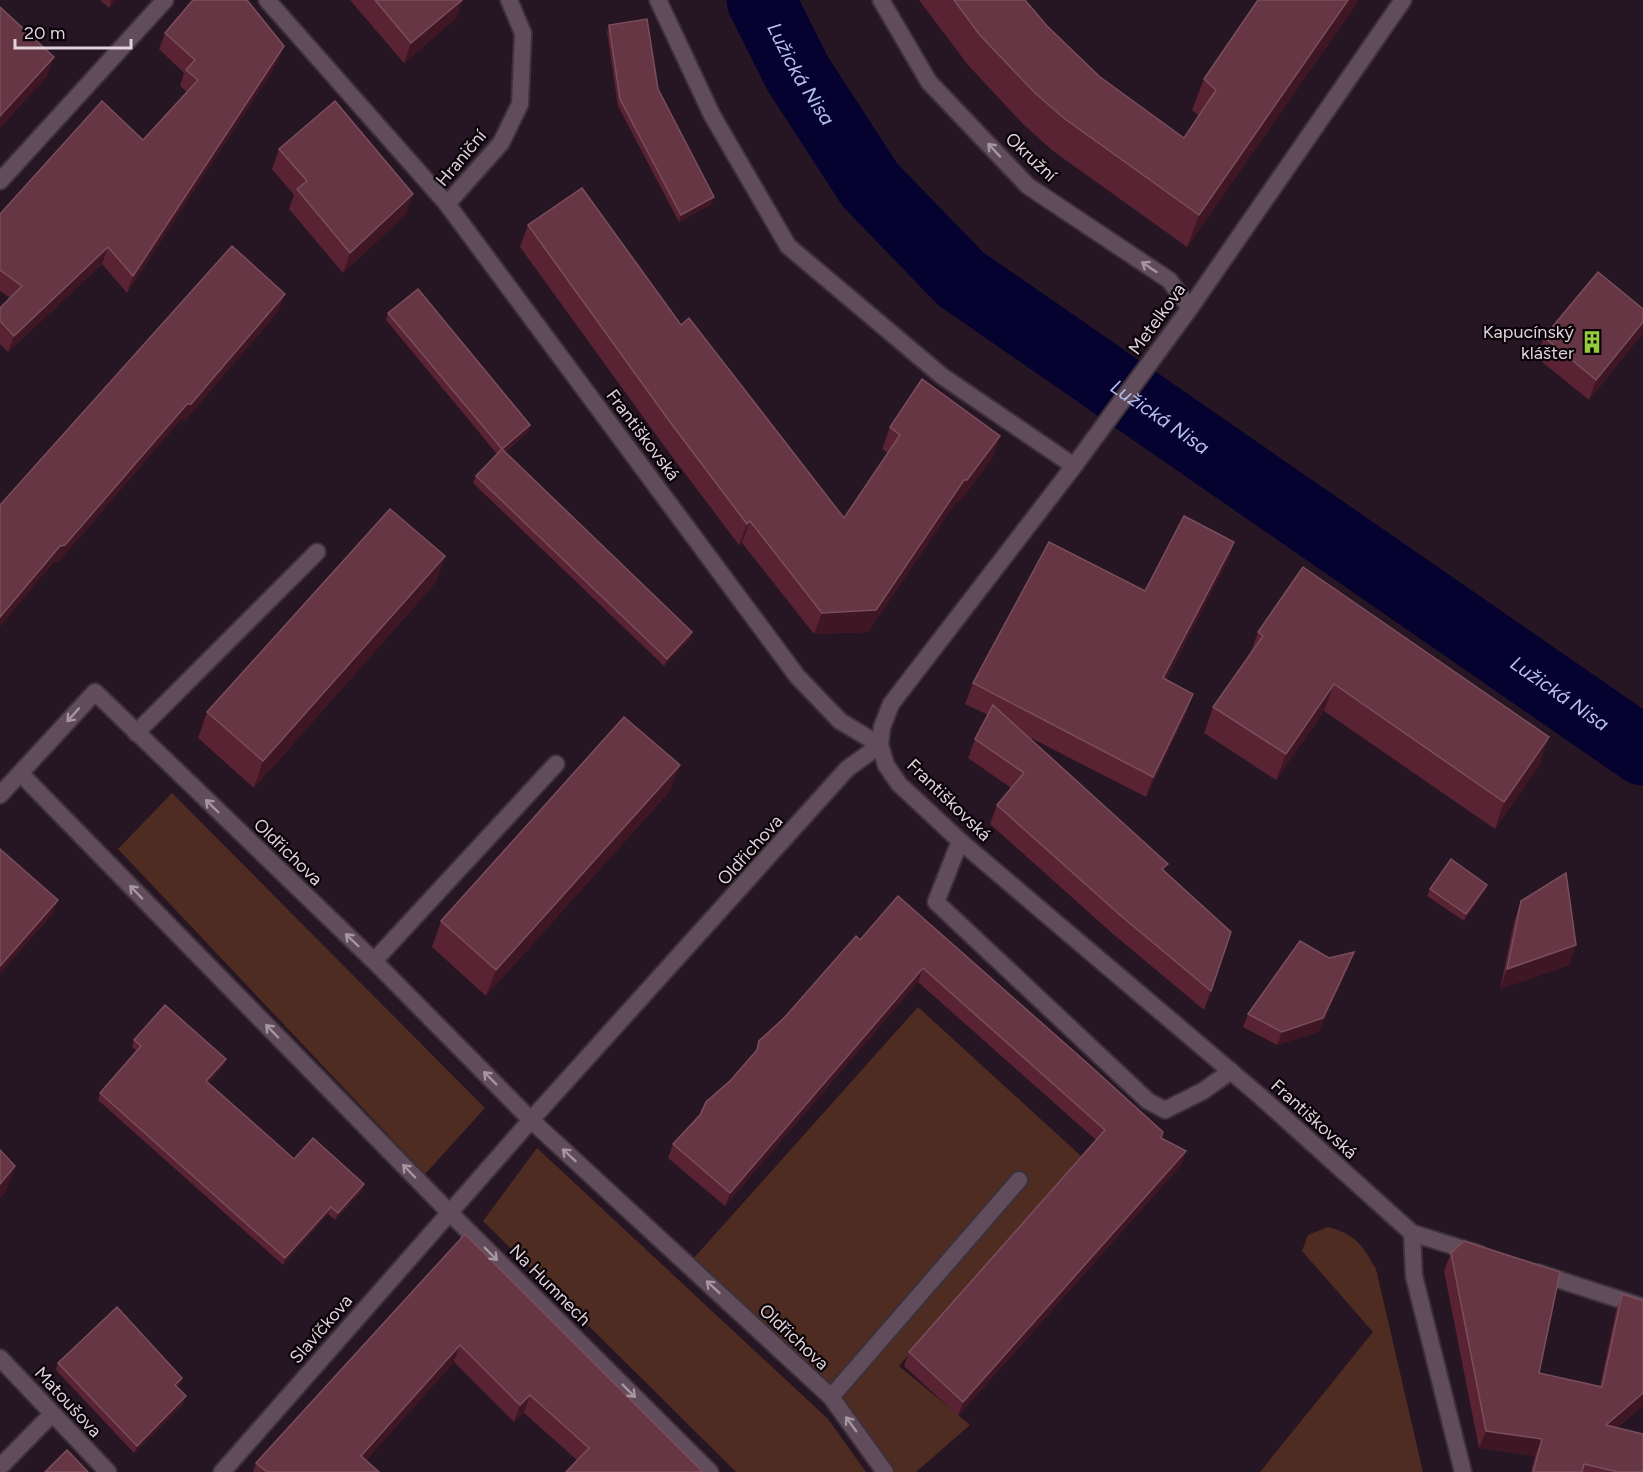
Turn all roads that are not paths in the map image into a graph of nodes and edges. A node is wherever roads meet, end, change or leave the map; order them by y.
1 (165, 0) edge
2 (267, 0) edge
3 (509, 0) edge
4 (658, 0) edge
5 (881, 0) edge
6 (1403, 0) edge
7 (0, 181) edge
8 (447, 204) junction
9 (1190, 308) junction
10 (1074, 466) junction
11 (317, 552) dead end
12 (136, 733) junction
13 (880, 745) junction
14 (556, 764) dead end
15 (21, 774) junction
16 (0, 795) edge
17 (960, 841) junction
18 (374, 961) junction
19 (1231, 1071) junction
20 (531, 1120) junction
21 (1019, 1180) dead end
22 (450, 1213) junction
23 (1412, 1233) junction
24 (1500, 1261) edge
25 (1522, 1268) edge
26 (1643, 1307) edge
27 (0, 1358) edge
28 (831, 1397) junction
29 (52, 1414) junction
30 (0, 1467) edge
31 (108, 1472) edge
32 (222, 1472) edge
33 (710, 1472) edge
34 (885, 1472) edge
35 (1462, 1472) edge

1 - 7 street
2 - 8 street, Františkovská
3 - 8 street, Hraniční
4 - 10 street
9 -> 5 street, Okružní
6 - 9 street, Metelkova
8 - 13 street, Františkovská
9 - 10 street, Metelkova
10 - 13 street, Metelkova
11 - 12 street
12 -> 15 street, Oldřichova
18 -> 12 street, Oldřichova
13 - 17 street, Františkovská
13 - 20 street, Oldřichova
14 - 18 street
15 - 16 street, Oldřichova
22 -> 15 street
17 - 19 street, Františkovská
17 - 19 street
20 -> 18 street, Oldřichova
19 - 23 street, Františkovská
20 - 22 street
28 -> 20 street, Oldřichova
21 - 28 street
22 - 32 street, Slavíčkova
22 -> 33 street, Na Humnech
23 - 24 street
23 - 35 street
25 - 26 street
27 - 29 street, Matoušova
34 -> 28 street, Oldřichova
29 - 30 street
29 - 31 street, Matoušova

